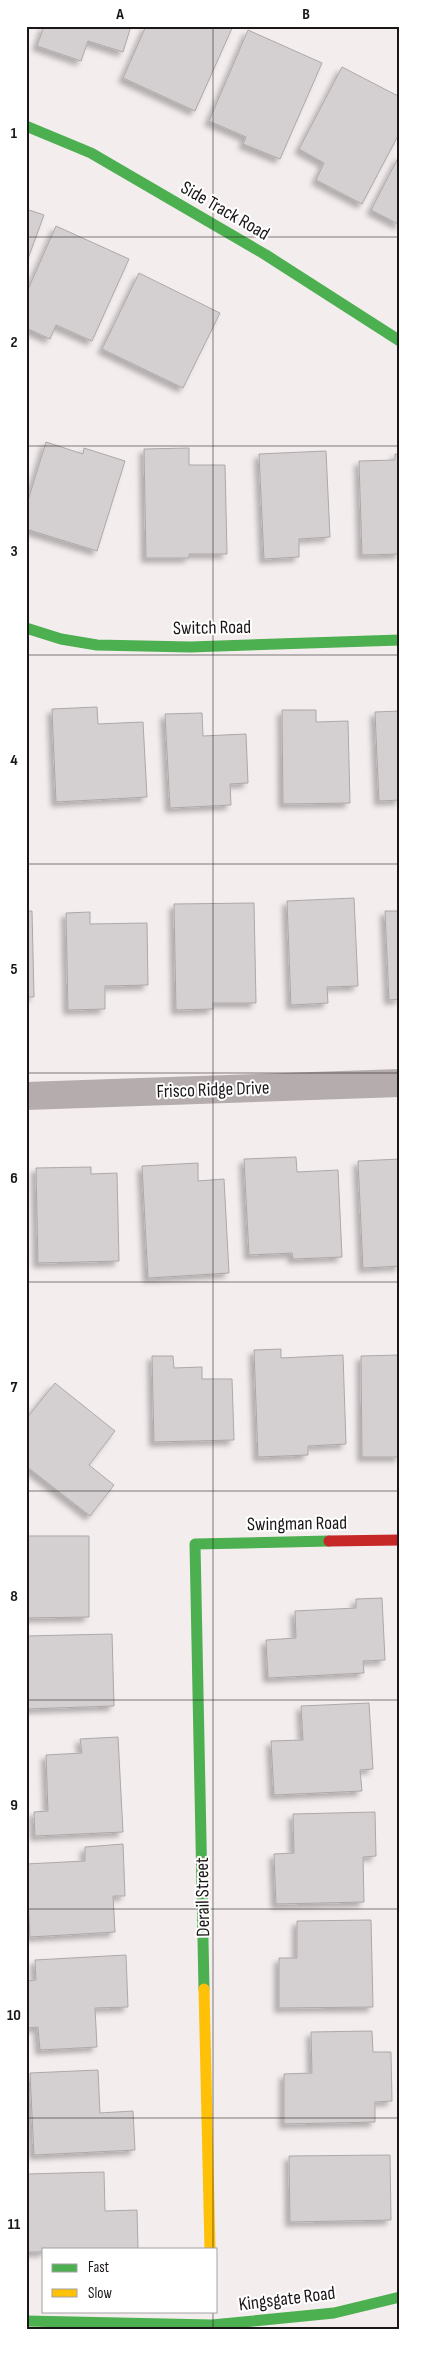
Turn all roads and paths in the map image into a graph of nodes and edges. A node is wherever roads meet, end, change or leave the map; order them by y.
1 (26, 126) edge
2 (400, 341) edge
3 (26, 628) edge
4 (400, 640) edge
5 (400, 1083) edge
6 (26, 1096) edge
7 (400, 1540) edge
8 (195, 1544) joint
9 (210, 2248) edge
10 (400, 2297) edge
11 (212, 2318) edge
12 (26, 2321) edge

1 - 2 street, Side Track Road
3 - 4 street, Switch Road
5 - 6 street, Frisco Ridge Drive
7 - 8 street, Swingman Road
8 - 9 street, Derail Street
10 - 11 street, Kingsgate Road
11 - 12 street, Kingsgate Road

